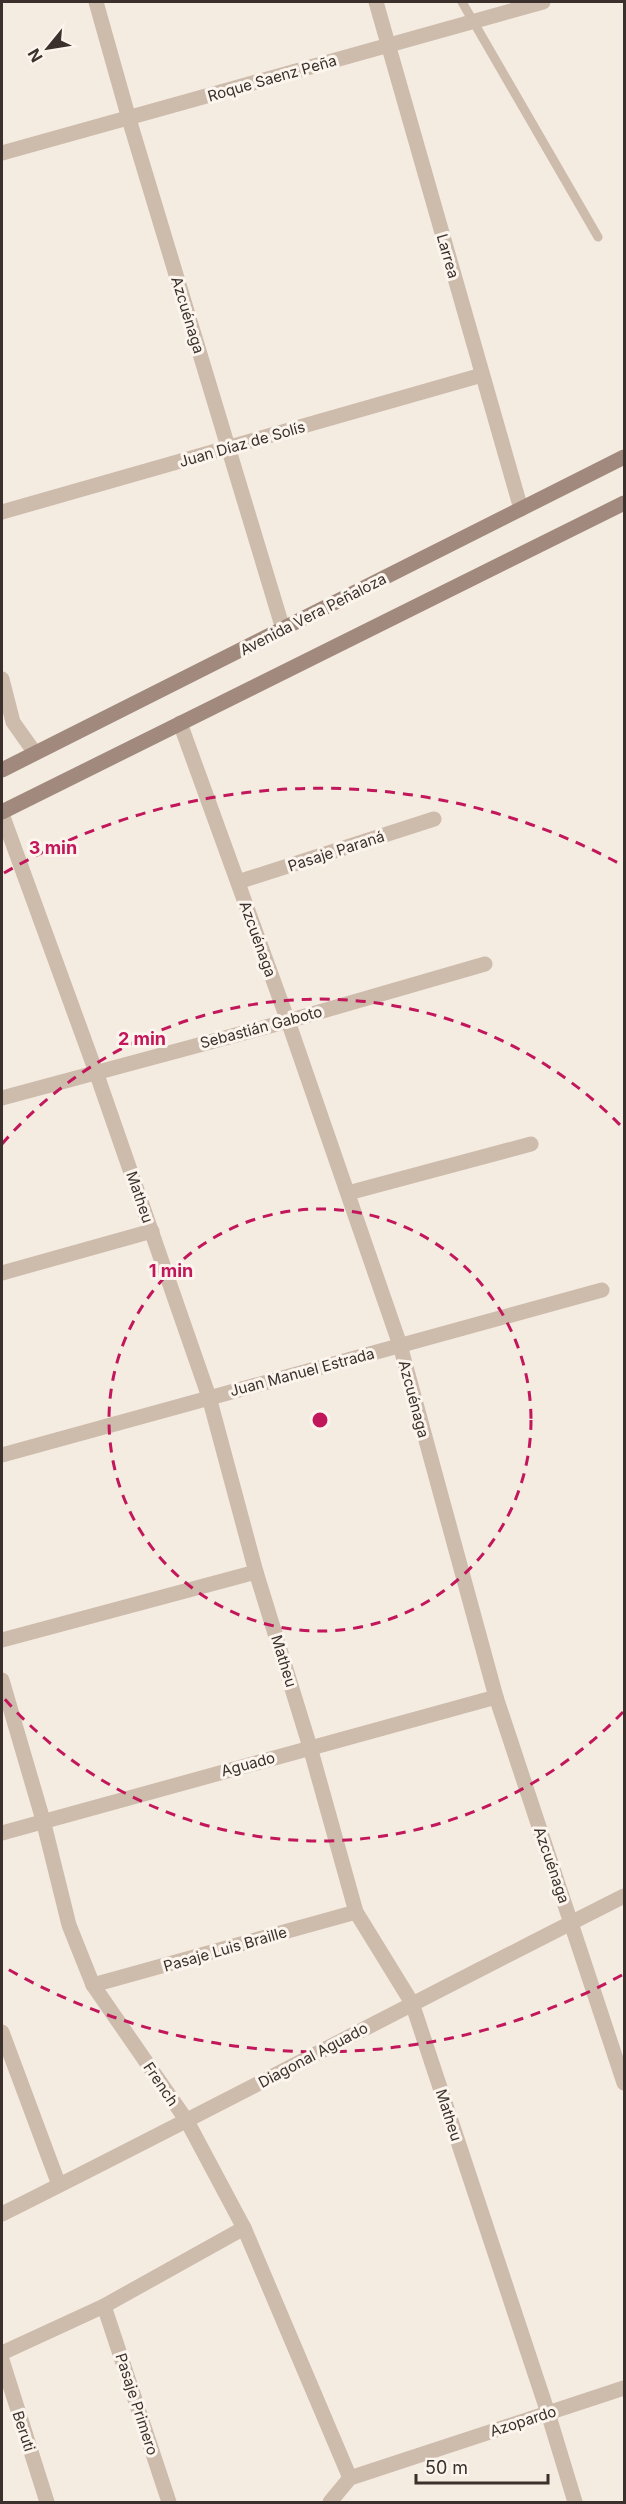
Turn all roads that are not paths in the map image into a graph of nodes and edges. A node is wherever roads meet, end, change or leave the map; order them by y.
1 (96, 2) edge
2 (376, 2) edge
3 (462, 2) edge
4 (543, 2) edge
5 (472, 21) junction
6 (389, 45) junction
7 (129, 119) junction
8 (2, 153) edge
9 (598, 237) dead end
10 (482, 375) junction
11 (228, 448) junction
12 (624, 457) edge
13 (624, 503) edge
14 (521, 509) junction
15 (2, 512) edge
16 (282, 629) junction
17 (2, 679) edge
18 (180, 723) junction
19 (34, 753) junction
20 (2, 770) edge
21 (2, 813) edge
22 (434, 819) dead end
23 (238, 882) junction
24 (485, 964) dead end
25 (288, 1021) junction
26 (96, 1072) junction
27 (2, 1098) edge
28 (531, 1144) dead end
29 (348, 1193) junction
30 (152, 1232) junction
31 (2, 1273) edge
32 (602, 1290) dead end
33 (400, 1345) junction
34 (209, 1397) junction
35 (2, 1455) edge
36 (256, 1572) junction
37 (2, 1640) edge
38 (2, 1680) edge
39 (496, 1697) junction
40 (310, 1747) junction
41 (43, 1820) junction
42 (2, 1833) edge
43 (624, 1896) edge
44 (356, 1912) junction
45 (572, 1923) junction
46 (93, 1985) junction
47 (412, 2003) junction
48 (2, 2032) edge
49 (620, 2055) edge
50 (624, 2083) edge
51 (187, 2121) junction
52 (59, 2185) junction
53 (2, 2214) edge
54 (244, 2228) junction
55 (104, 2306) junction
56 (2, 2353) edge
57 (2, 2360) edge
58 (624, 2388) edge
59 (548, 2413) junction
60 (350, 2478) junction
61 (333, 2501) edge
62 (47, 2502) edge
63 (170, 2502) edge
64 (575, 2502) edge

1 - 7 street, Azcuénaga
2 - 6 street, Larrea
3 - 5 lane
4 - 5 street, Roque Saenz Peña
5 - 6 street, Roque Saenz Peña
5 - 9 lane
6 - 7 street, Roque Saenz Peña
6 - 10 street, Larrea
7 - 8 street, Roque Saenz Peña
7 - 11 street, Azcuénaga
10 - 11 street, Juan Díaz de Solís
10 - 14 street, Larrea
11 - 15 street, Juan Díaz de Solís
11 - 16 street, Azcuénaga
12 - 14 main road, Avenida Vera Peñaloza
13 - 18 main road
14 - 16 main road, Avenida Vera Peñaloza
16 - 19 main road, Avenida Vera Peñaloza
17 - 19 street
18 - 21 main road
18 - 23 street, Azcuénaga
19 - 20 main road, Avenida Vera Peñaloza
21 - 26 street, Matheu
22 - 23 street, Pasaje Paraná
23 - 25 street, Azcuénaga
24 - 25 street, Sebastián Gaboto
25 - 26 street, Sebastián Gaboto
25 - 29 street, Azcuénaga
26 - 27 street, Sebastián Gaboto
26 - 30 street, Matheu
28 - 29 street
29 - 33 street, Azcuénaga
30 - 31 street
30 - 34 street, Matheu
32 - 33 street, Juan Manuel Estrada
33 - 34 street, Juan Manuel Estrada
33 - 39 street, Azcuénaga
34 - 35 street, Juan Manuel Estrada
34 - 36 street, Matheu
36 - 37 street
36 - 40 street, Matheu
38 - 41 street, French
39 - 40 street, Aguado
39 - 45 street, Azcuénaga
40 - 41 street, Aguado
40 - 44 street, Matheu
41 - 42 street, Aguado
41 - 46 street, French
43 - 45 street, Diagonal Aguado
44 - 46 street, Pasaje Luis Braille
44 - 47 street, Matheu
45 - 47 street, Diagonal Aguado
45 - 49 street, Azcuénaga
46 - 51 street, French
47 - 51 street, Diagonal Aguado
47 - 59 street, Matheu
48 - 52 street
49 - 50 street, Azcuénaga
51 - 52 street, Diagonal Aguado
51 - 54 street, French
52 - 53 street, Diagonal Aguado
54 - 55 street
54 - 60 street, French
55 - 56 street
55 - 63 street, Pasaje Primero
57 - 62 street, Beruti
58 - 59 street, Azopardo
59 - 60 street, Azopardo
59 - 64 street, Matheu
60 - 61 street

